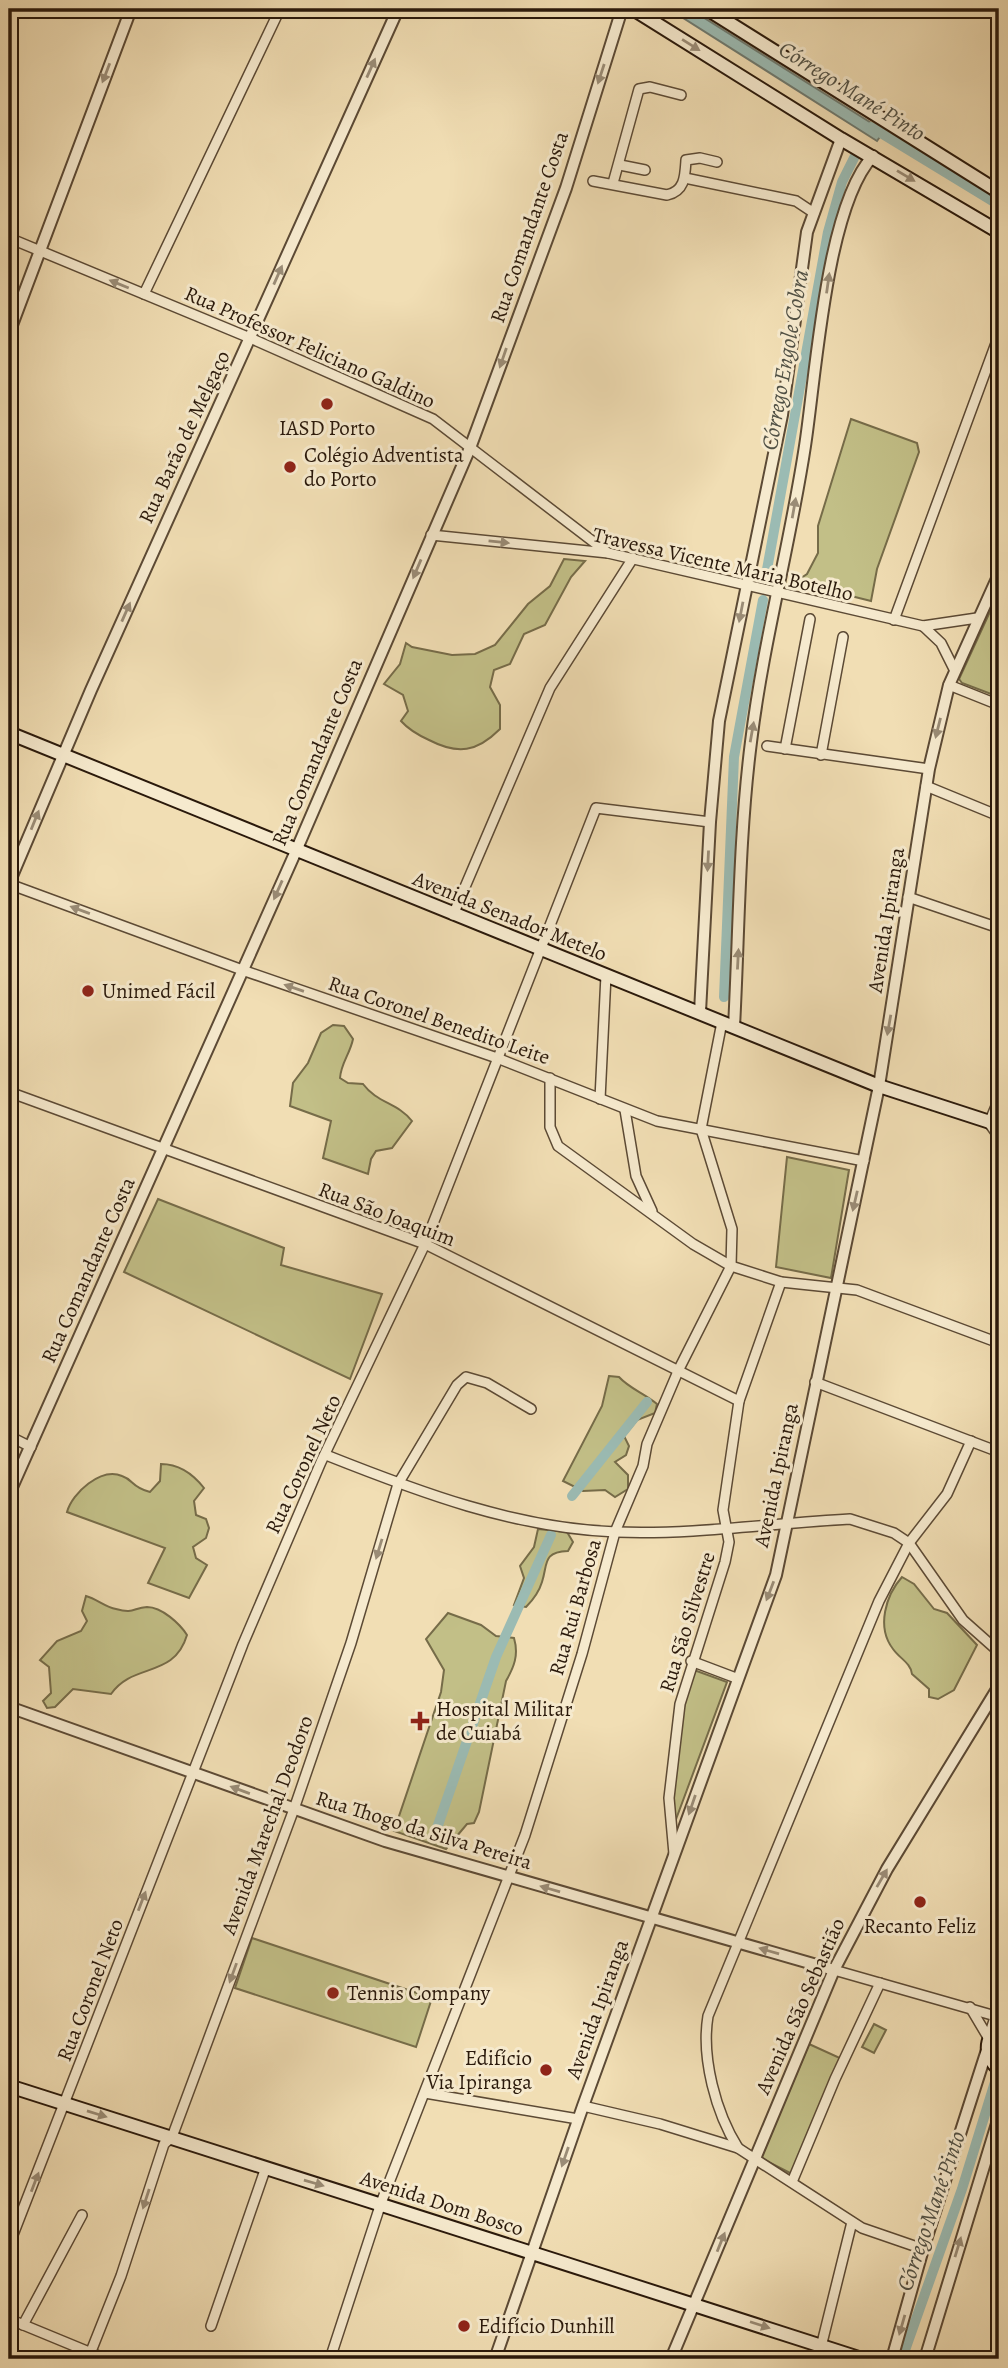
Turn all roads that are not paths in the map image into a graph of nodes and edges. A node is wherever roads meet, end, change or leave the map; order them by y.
1 (131, 9) edge
2 (280, 9) edge
3 (398, 9) edge
4 (622, 9) edge
5 (633, 9) edge
6 (707, 9) edge
7 (681, 95) dead end
8 (841, 139) junction
9 (873, 156) junction
10 (717, 162) dead end
11 (620, 165) junction
12 (645, 170) dead end
13 (685, 178) junction
14 (593, 181) dead end
15 (613, 183) junction
16 (999, 192) edge
17 (814, 213) junction
18 (999, 232) edge
19 (9, 238) edge
20 (37, 251) junction
21 (144, 294) junction
22 (9, 333) edge
23 (999, 335) edge
24 (250, 338) junction
25 (470, 448) junction
26 (431, 535) junction
27 (608, 553) junction
28 (633, 558) junction
29 (999, 578) edge
30 (746, 587) junction
31 (778, 594) junction
32 (977, 618) junction
33 (810, 620) dead end
34 (894, 620) junction
35 (923, 626) junction
36 (843, 637) dead end
37 (955, 671) junction
38 (949, 685) junction
39 (999, 705) edge
40 (9, 733) edge
41 (767, 746) dead end
42 (785, 749) junction
43 (821, 755) junction
44 (62, 756) junction
45 (929, 769) junction
46 (926, 786) junction
47 (999, 816) edge
48 (710, 822) junction
49 (296, 851) junction
50 (9, 884) edge
51 (908, 897) junction
52 (453, 915) junction
53 (999, 929) edge
54 (541, 947) junction
55 (242, 970) junction
56 (606, 975) junction
57 (700, 1012) junction
58 (728, 1025) junction
59 (497, 1058) junction
60 (550, 1078) junction
61 (879, 1087) junction
62 (9, 1092) edge
63 (600, 1098) junction
64 (999, 1099) edge
65 (625, 1110) junction
66 (994, 1124) edge
67 (701, 1129) junction
68 (999, 1137) edge
69 (161, 1150) junction
70 (864, 1161) junction
71 (655, 1215) junction
72 (425, 1244) junction
73 (731, 1266) junction
74 (781, 1282) junction
75 (835, 1288) junction
76 (999, 1343) edge
77 (679, 1369) junction
78 (815, 1382) junction
79 (739, 1401) junction
80 (531, 1409) dead end
81 (9, 1436) edge
82 (971, 1441) junction
83 (31, 1447) junction
84 (999, 1452) edge
85 (326, 1455) junction
86 (398, 1484) junction
87 (9, 1494) edge
88 (785, 1522) junction
89 (726, 1527) junction
90 (615, 1532) junction
91 (909, 1543) junction
92 (999, 1652) edge
93 (691, 1661) junction
94 (736, 1678) junction
95 (999, 1686) edge
96 (9, 1707) edge
97 (191, 1772) junction
98 (294, 1809) junction
99 (674, 1854) junction
100 (508, 1877) junction
101 (651, 1917) junction
102 (738, 1942) junction
103 (834, 1970) junction
104 (880, 1983) junction
105 (968, 2006) junction
106 (998, 2015) edge
107 (988, 2044) junction
108 (999, 2069) edge
109 (9, 2086) edge
110 (425, 2093) junction
111 (65, 2104) junction
112 (583, 2106) junction
113 (999, 2117) edge
114 (578, 2119) junction
115 (172, 2137) junction
116 (738, 2148) junction
117 (754, 2159) junction
118 (265, 2169) junction
119 (793, 2182) junction
120 (382, 2203) junction
121 (82, 2215) dead end
122 (852, 2222) junction
123 (9, 2245) edge
124 (923, 2249) junction
125 (532, 2252) junction
126 (695, 2305) junction
127 (9, 2319) edge
128 (23, 2325) junction
129 (211, 2326) dead end
130 (820, 2353) edge
131 (89, 2356) edge
132 (106, 2359) edge
133 (330, 2359) edge
134 (495, 2359) edge
135 (671, 2359) edge
136 (862, 2359) edge
137 (892, 2359) edge
138 (925, 2359) edge

1 -> 20 street
2 - 21 street
24 -> 3 street, Rua Barão de Melgaço
4 -> 25 street, Rua Comandante Costa
5 -> 8 main road
6 - 16 main road
7 - 11 street
8 - 9 main road
8 - 17 street
9 -> 18 main road
31 -> 9 street
10 - 13 street
11 - 12 street
11 - 15 street
13 - 15 street
13 - 17 street
14 - 15 street
17 - 30 street
19 - 20 street, Rua Professor Feliciano Galdino
21 -> 20 street, Rua Professor Feliciano Galdino
20 - 22 street
21 - 24 street, Rua Professor Feliciano Galdino
23 - 34 street
24 - 25 street, Rua Professor Feliciano Galdino
44 -> 24 street, Rua Barão de Melgaço
25 - 26 street, Rua Comandante Costa
25 - 27 street, Rua Professor Feliciano Galdino
26 -> 27 street, Travessa Vicente Maria Botelho
26 -> 49 street, Rua Comandante Costa
27 - 28 street, Travessa Vicente Maria Botelho
28 - 30 street, Travessa Vicente Maria Botelho
28 - 52 street
29 - 32 street, Avenida Ipiranga
30 - 31 street, Travessa Vicente Maria Botelho
30 -> 48 street
31 - 34 street, Travessa Vicente Maria Botelho
58 -> 31 street
32 - 35 street, Travessa Vicente Maria Botelho
32 - 37 street, Avenida Ipiranga
33 - 42 street
34 - 35 street, Travessa Vicente Maria Botelho
35 - 37 street
36 - 43 street
37 - 38 street, Avenida Ipiranga
38 - 39 street
38 -> 45 street, Avenida Ipiranga
40 - 44 main road, Avenida Senador Metelo
41 - 42 street
42 - 43 street
43 - 45 street
44 - 49 main road, Avenida Senador Metelo
50 -> 44 street, Rua Barão de Melgaço
45 - 46 street, Avenida Ipiranga
46 - 47 street
46 - 51 street, Avenida Ipiranga
48 - 54 street, Rua Coronel Neto
48 -> 57 street
49 - 52 main road, Avenida Senador Metelo
49 -> 55 street, Rua Comandante Costa
55 -> 50 street, Rua Coronel Benedito Leite
51 - 53 street
51 -> 61 street, Avenida Ipiranga
52 - 54 main road, Avenida Senador Metelo
54 - 56 main road, Avenida Senador Metelo
54 - 59 street, Rua Coronel Neto
59 -> 55 street, Rua Coronel Benedito Leite
55 - 69 street, Rua Comandante Costa
56 - 57 main road, Avenida Senador Metelo
56 - 63 street
57 - 58 main road, Avenida Senador Metelo
58 - 61 main road, Avenida Senador Metelo
58 - 67 street, Rua Rui Barbosa
59 - 60 street, Rua Coronel Benedito Leite
59 - 72 street, Rua Coronel Neto
60 - 63 street, Rua Coronel Benedito Leite
60 - 71 street
61 - 66 main road, Avenida Senador Metelo
61 - 70 street, Avenida Ipiranga
62 - 69 street, Rua São Joaquim
63 - 65 street, Rua Coronel Benedito Leite
64 - 66 street
65 - 67 street, Rua Coronel Benedito Leite
65 - 71 street
66 - 68 street
67 - 70 street, Rua Coronel Benedito Leite
67 - 73 street, Rua Rui Barbosa
69 - 72 street, Rua São Joaquim
69 - 83 street, Rua Comandante Costa
70 -> 75 street, Avenida Ipiranga
71 - 73 street
72 - 77 street, Rua São Joaquim
72 - 85 street, Rua Coronel Neto
73 - 74 street
73 - 77 street, Rua Rui Barbosa
74 - 75 street
74 - 79 street, Rua São Silvestre
75 - 76 street
75 - 78 street, Avenida Ipiranga
77 - 79 street, Rua São Joaquim
77 - 90 street, Rua Rui Barbosa
78 - 82 street
78 - 88 street, Avenida Ipiranga
79 - 89 street, Rua São Silvestre
80 - 86 street, Avenida Marechal Deodoro
81 - 83 street
82 - 84 street
82 - 91 street
83 - 87 street, Rua Comandante Costa
85 - 86 street
85 - 97 street, Rua Coronel Neto
86 - 90 street
86 -> 98 street, Avenida Marechal Deodoro
88 - 89 street
88 - 91 street
88 -> 94 street, Avenida Ipiranga
89 - 90 street
89 - 93 street, Rua São Silvestre
90 - 100 street, Rua Rui Barbosa
91 - 92 street
91 - 102 street
93 - 94 street
93 - 99 street, Rua São Silvestre
94 -> 99 street, Avenida Ipiranga
103 -> 95 street, Avenida São Sebastião
96 - 97 street, Rua Thogo da Silva Pereira
98 -> 97 street, Rua Thogo da Silva Pereira
111 -> 97 street, Rua Coronel Neto
98 - 100 street, Rua Thogo da Silva Pereira
98 -> 115 street, Avenida Marechal Deodoro
99 - 101 street, Avenida Ipiranga
101 -> 100 street, Rua Thogo da Silva Pereira
100 - 110 street, Rua Rui Barbosa
101 - 102 street, Rua Thogo da Silva Pereira
101 - 112 street, Avenida Ipiranga
103 -> 102 street, Rua Thogo da Silva Pereira
102 - 116 street
103 - 104 street
103 - 117 street, Avenida São Sebastião
104 - 105 street
104 - 119 street
105 - 106 street
105 - 107 street
106 - 107 main road
107 - 108 main road
107 - 124 street
109 - 111 main road, Avenida Dom Bosco
110 - 114 street
110 - 120 street, Rua Rui Barbosa
111 -> 115 main road, Avenida Dom Bosco
123 -> 111 street, Rua Coronel Neto
112 - 114 street, Avenida Ipiranga
112 - 116 street
138 -> 113 street
114 -> 125 street, Avenida Ipiranga
115 - 118 main road, Avenida Dom Bosco
115 -> 131 street, Avenida Marechal Deodoro
116 - 117 street
117 - 119 street
126 -> 117 street, Avenida São Sebastião
118 -> 120 main road, Avenida Dom Bosco
118 - 129 street
119 - 122 street
120 - 125 main road, Avenida Dom Bosco
120 - 133 street, Rua Rui Barbosa
121 - 128 street
122 - 124 street
122 - 130 street
124 -> 137 street
125 - 126 main road, Avenida Dom Bosco
125 - 134 street, Avenida Ipiranga
126 -> 130 main road, Avenida Dom Bosco
126 - 135 street, Avenida São Sebastião
127 - 128 street
128 - 131 street
130 - 136 main road, Avenida Dom Bosco
131 - 132 street

